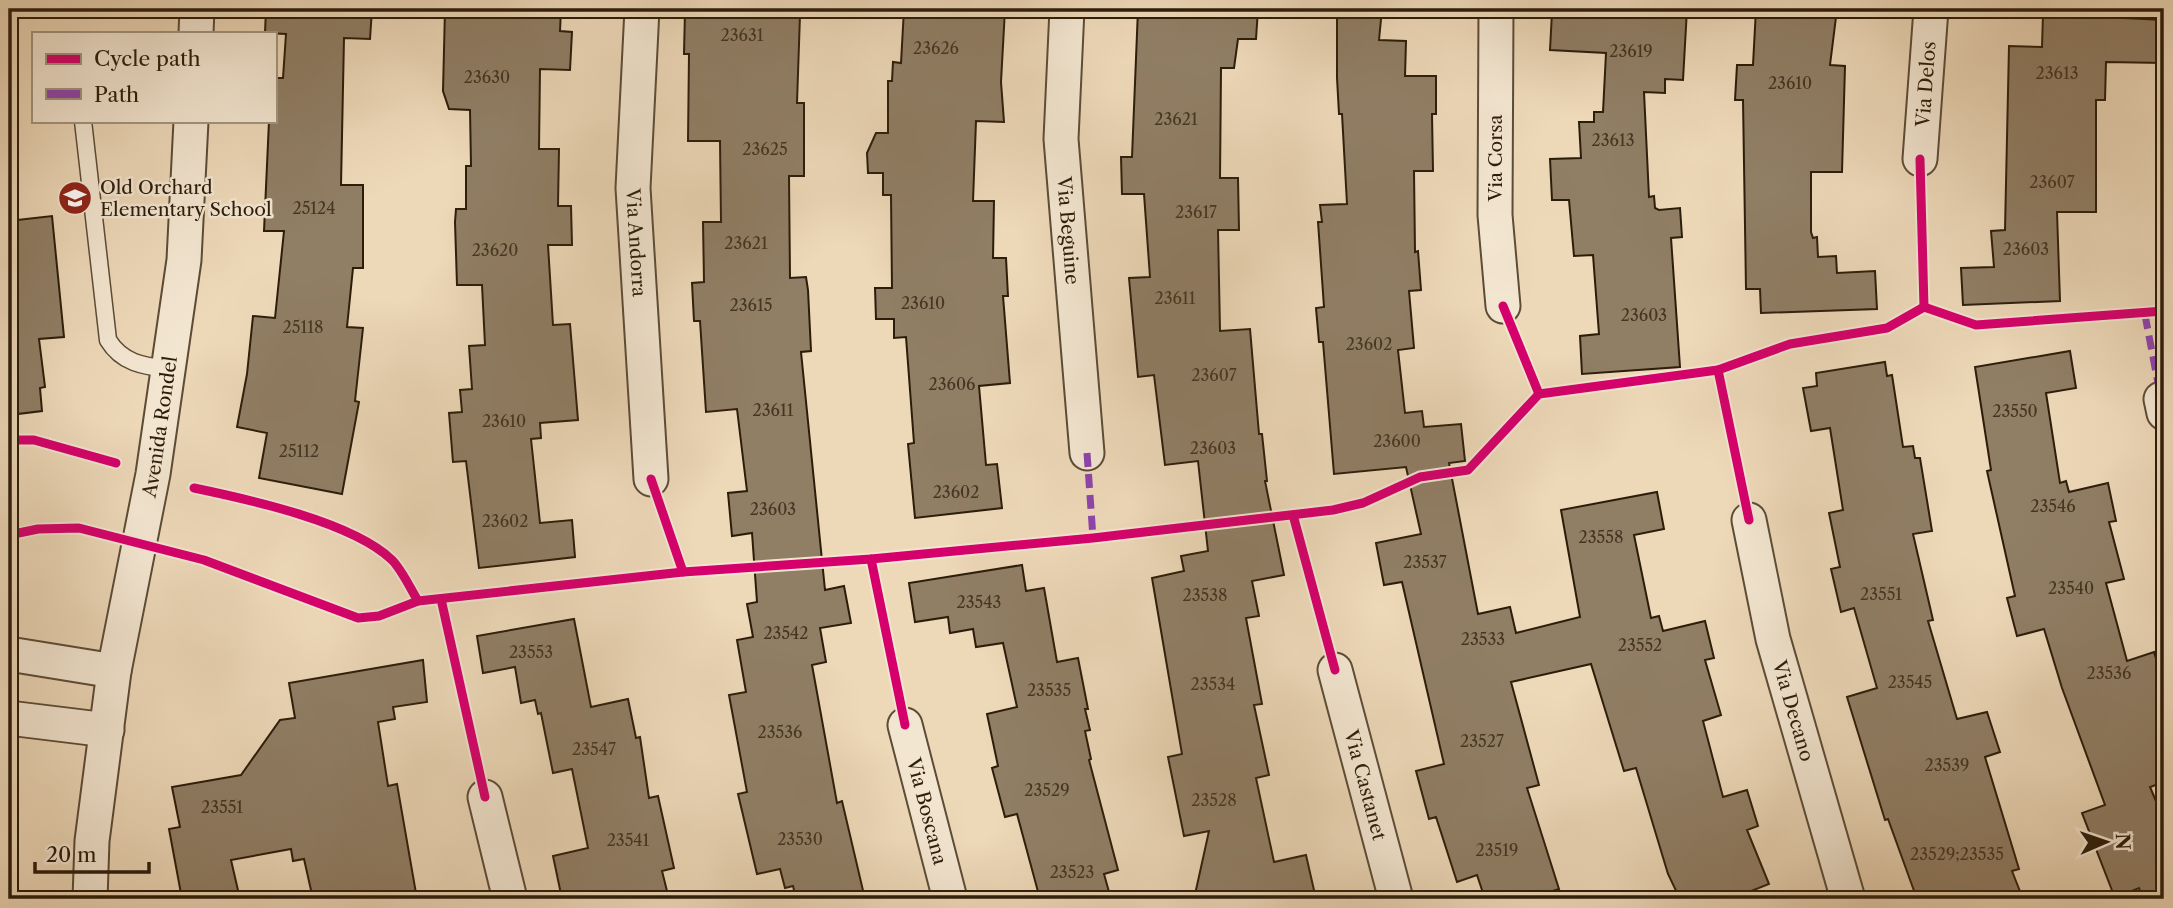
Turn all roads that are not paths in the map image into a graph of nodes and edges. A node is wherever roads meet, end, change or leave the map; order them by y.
1 (197, 9) edge
2 (642, 9) edge
3 (1067, 9) edge
4 (1496, 9) edge
5 (1931, 9) edge
6 (196, 32) edge
7 (83, 122) edge
8 (191, 122) edge
9 (1920, 159) dead end
10 (1503, 306) dead end
11 (168, 369) junction
12 (1087, 453) dead end
13 (651, 479) dead end
14 (1749, 520) dead end
15 (9, 654) edge
16 (1335, 670) dead end
17 (114, 671) junction
18 (9, 718) edge
19 (905, 725) dead end
20 (107, 730) junction
21 (485, 796) dead end
22 (90, 899) edge
23 (510, 899) edge
24 (950, 899) edge
25 (1396, 899) edge
26 (1848, 899) edge

1 - 6 street
2 - 13 street, Via Andorra
3 - 12 street, Via Beguine
4 - 10 street, Via Corsa
5 - 9 street, Via Delos
7 - 11 lane
8 - 11 street, Avenida Rondel
11 - 17 street, Avenida Rondel
14 - 26 street, Via Decano
15 - 17 street
16 - 25 street, Via Castanet
17 - 20 street, Avenida Rondel
18 - 20 street
19 - 24 street, Via Boscana
20 - 22 street, Avenida Rondel
21 - 23 street

